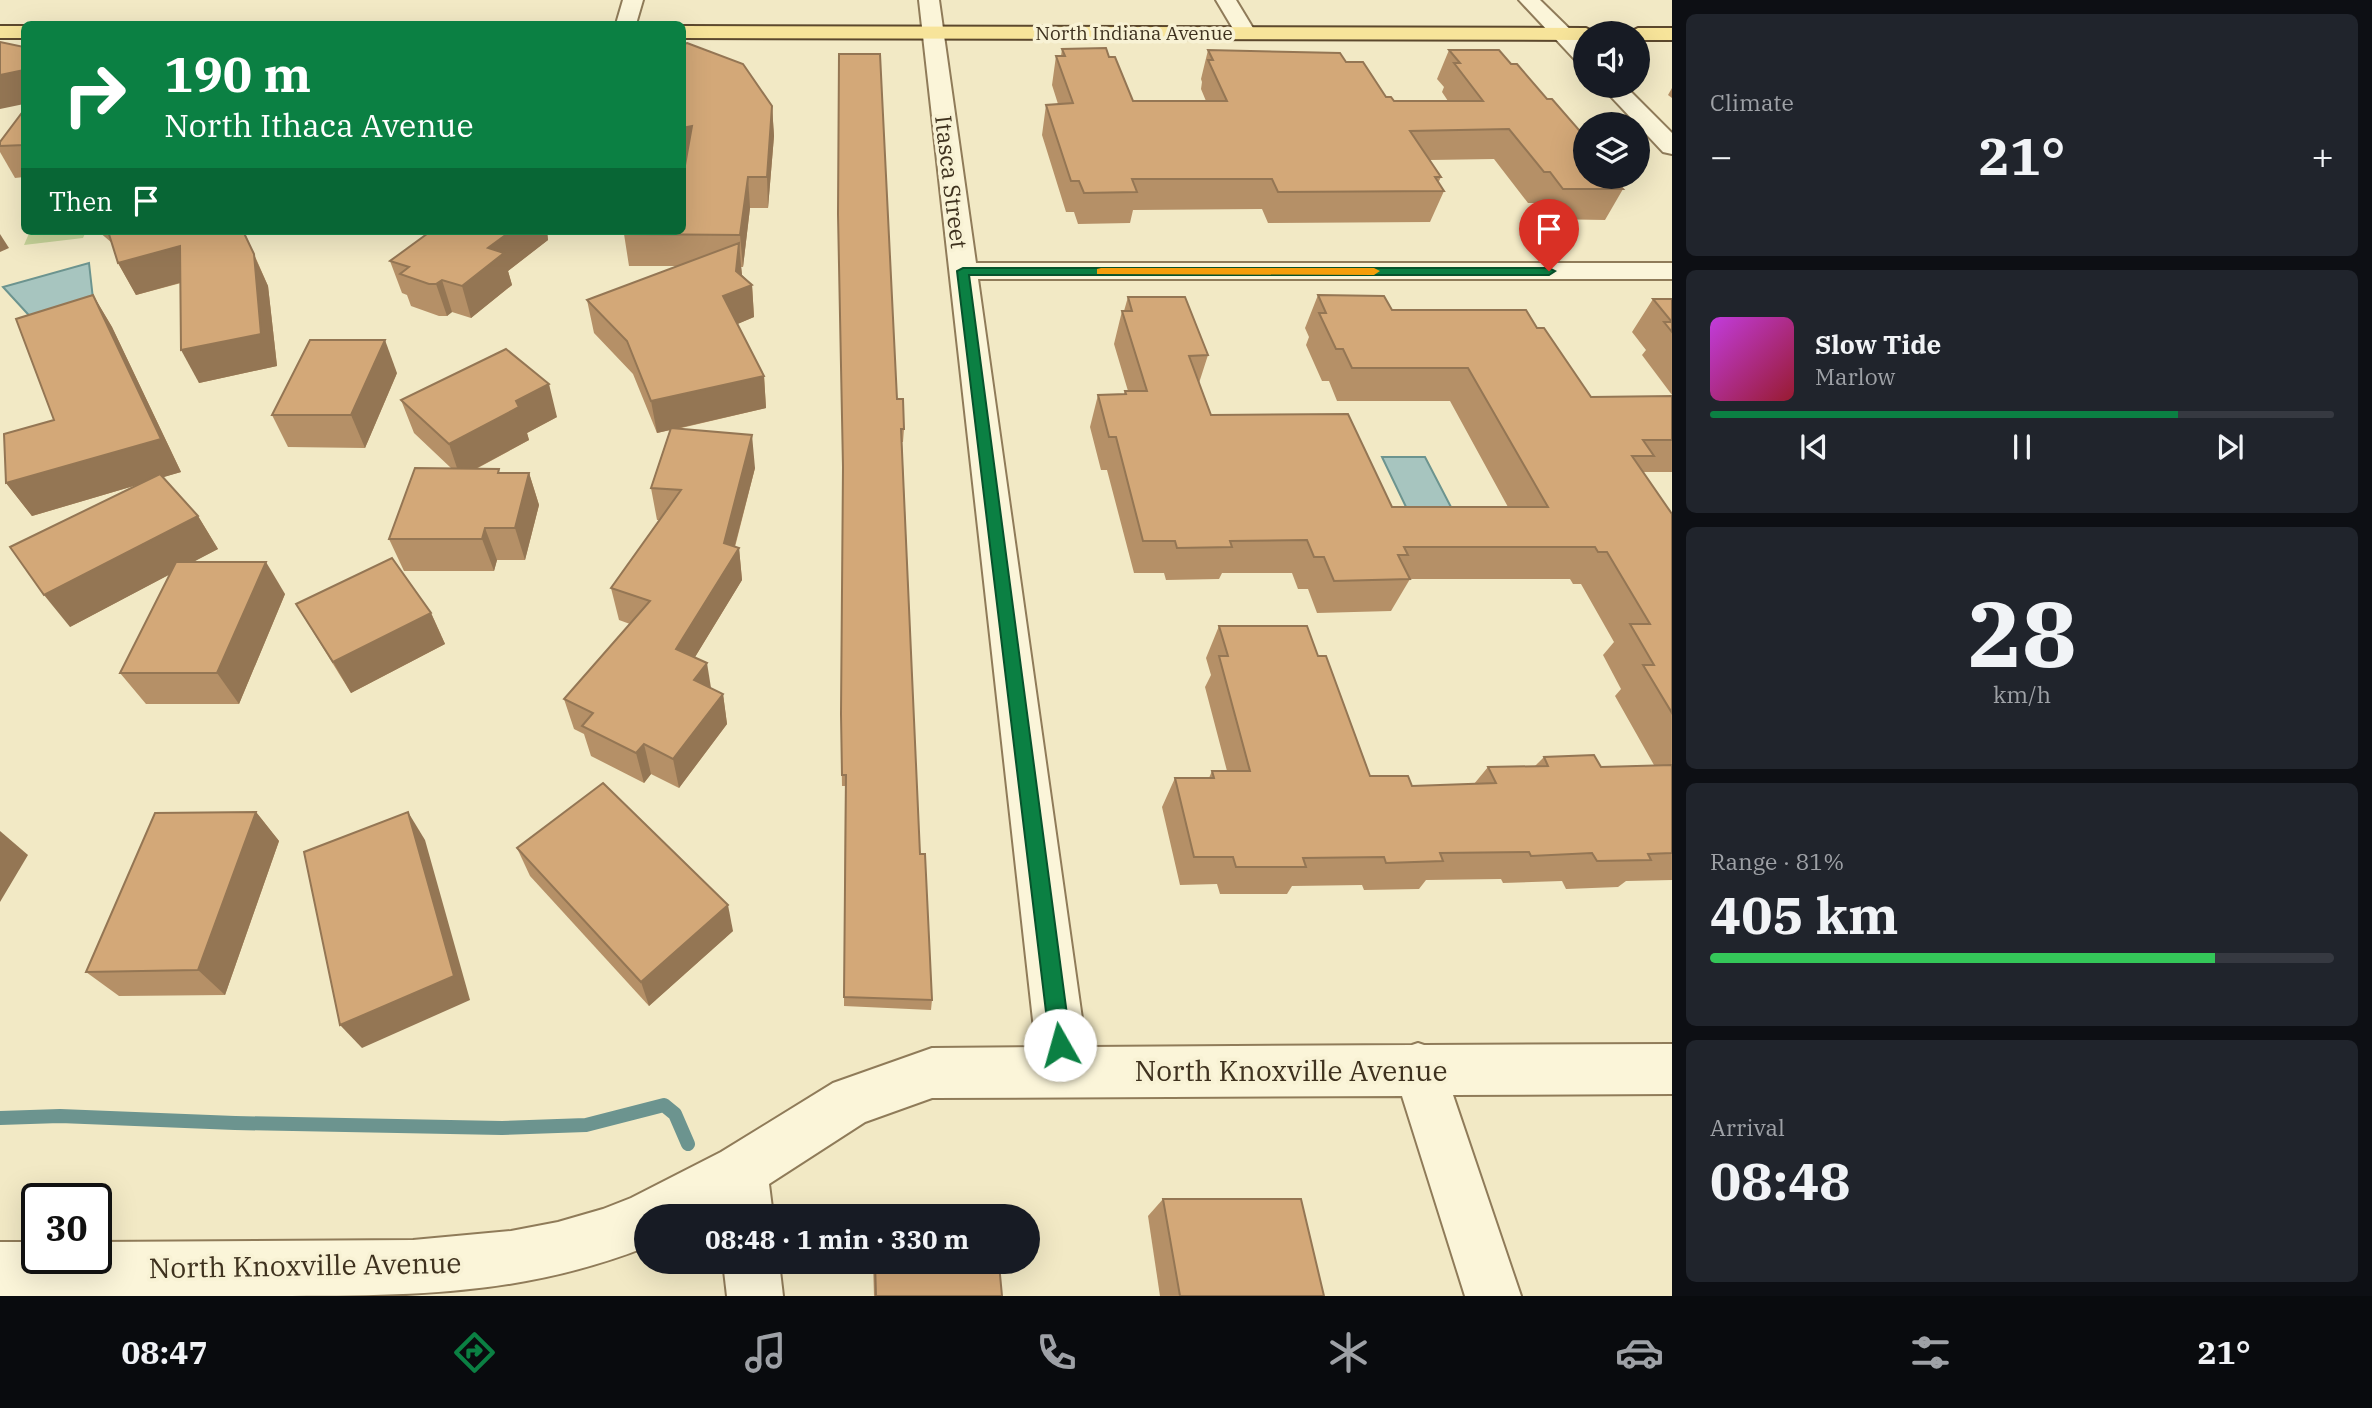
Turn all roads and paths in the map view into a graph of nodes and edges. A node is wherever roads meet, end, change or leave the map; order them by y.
1 (634, 0) edge
2 (929, 0) edge
3 (1226, 0) edge
4 (1529, 0) edge
5 (627, 21) edge
6 (0, 32) edge
7 (21, 32) edge
8 (686, 32) edge
9 (933, 33) junction
10 (1245, 33) junction
11 (1562, 34) junction
12 (1573, 34) edge
13 (1650, 34) edge
14 (1672, 34) edge
15 (1573, 45) edge
16 (1624, 98) edge
17 (1672, 147) edge
18 (963, 271) junction
19 (1672, 271) edge
20 (1418, 1068) junction
21 (1672, 1069) edge
22 (1064, 1072) junction
23 (743, 1194) edge
24 (701, 1204) edge
25 (634, 1225) edge
26 (0, 1270) edge
27 (752, 1274) edge
28 (116, 1283) edge
29 (755, 1296) edge
30 (1493, 1296) edge

1 - 5 street
2 - 9 street, Itasca Street
3 - 10 street
4 - 11 street
6 - 7 main road
8 - 9 main road, North Indiana Avenue
9 - 10 main road, North Indiana Avenue
9 - 18 street, Itasca Street
10 - 11 main road, North Indiana Avenue
11 - 12 main road, North Indiana Avenue
11 - 15 street
13 - 14 main road
16 - 17 street
18 - 19 street
18 - 22 street, Itasca Street
20 - 21 street, North Knoxville Avenue
20 - 22 street, North Knoxville Avenue
20 - 30 street
22 - 23 street, North Knoxville Avenue
23 - 24 street, North Knoxville Avenue
25 - 28 street, North Knoxville Avenue
26 - 28 street, North Knoxville Avenue
27 - 29 street

